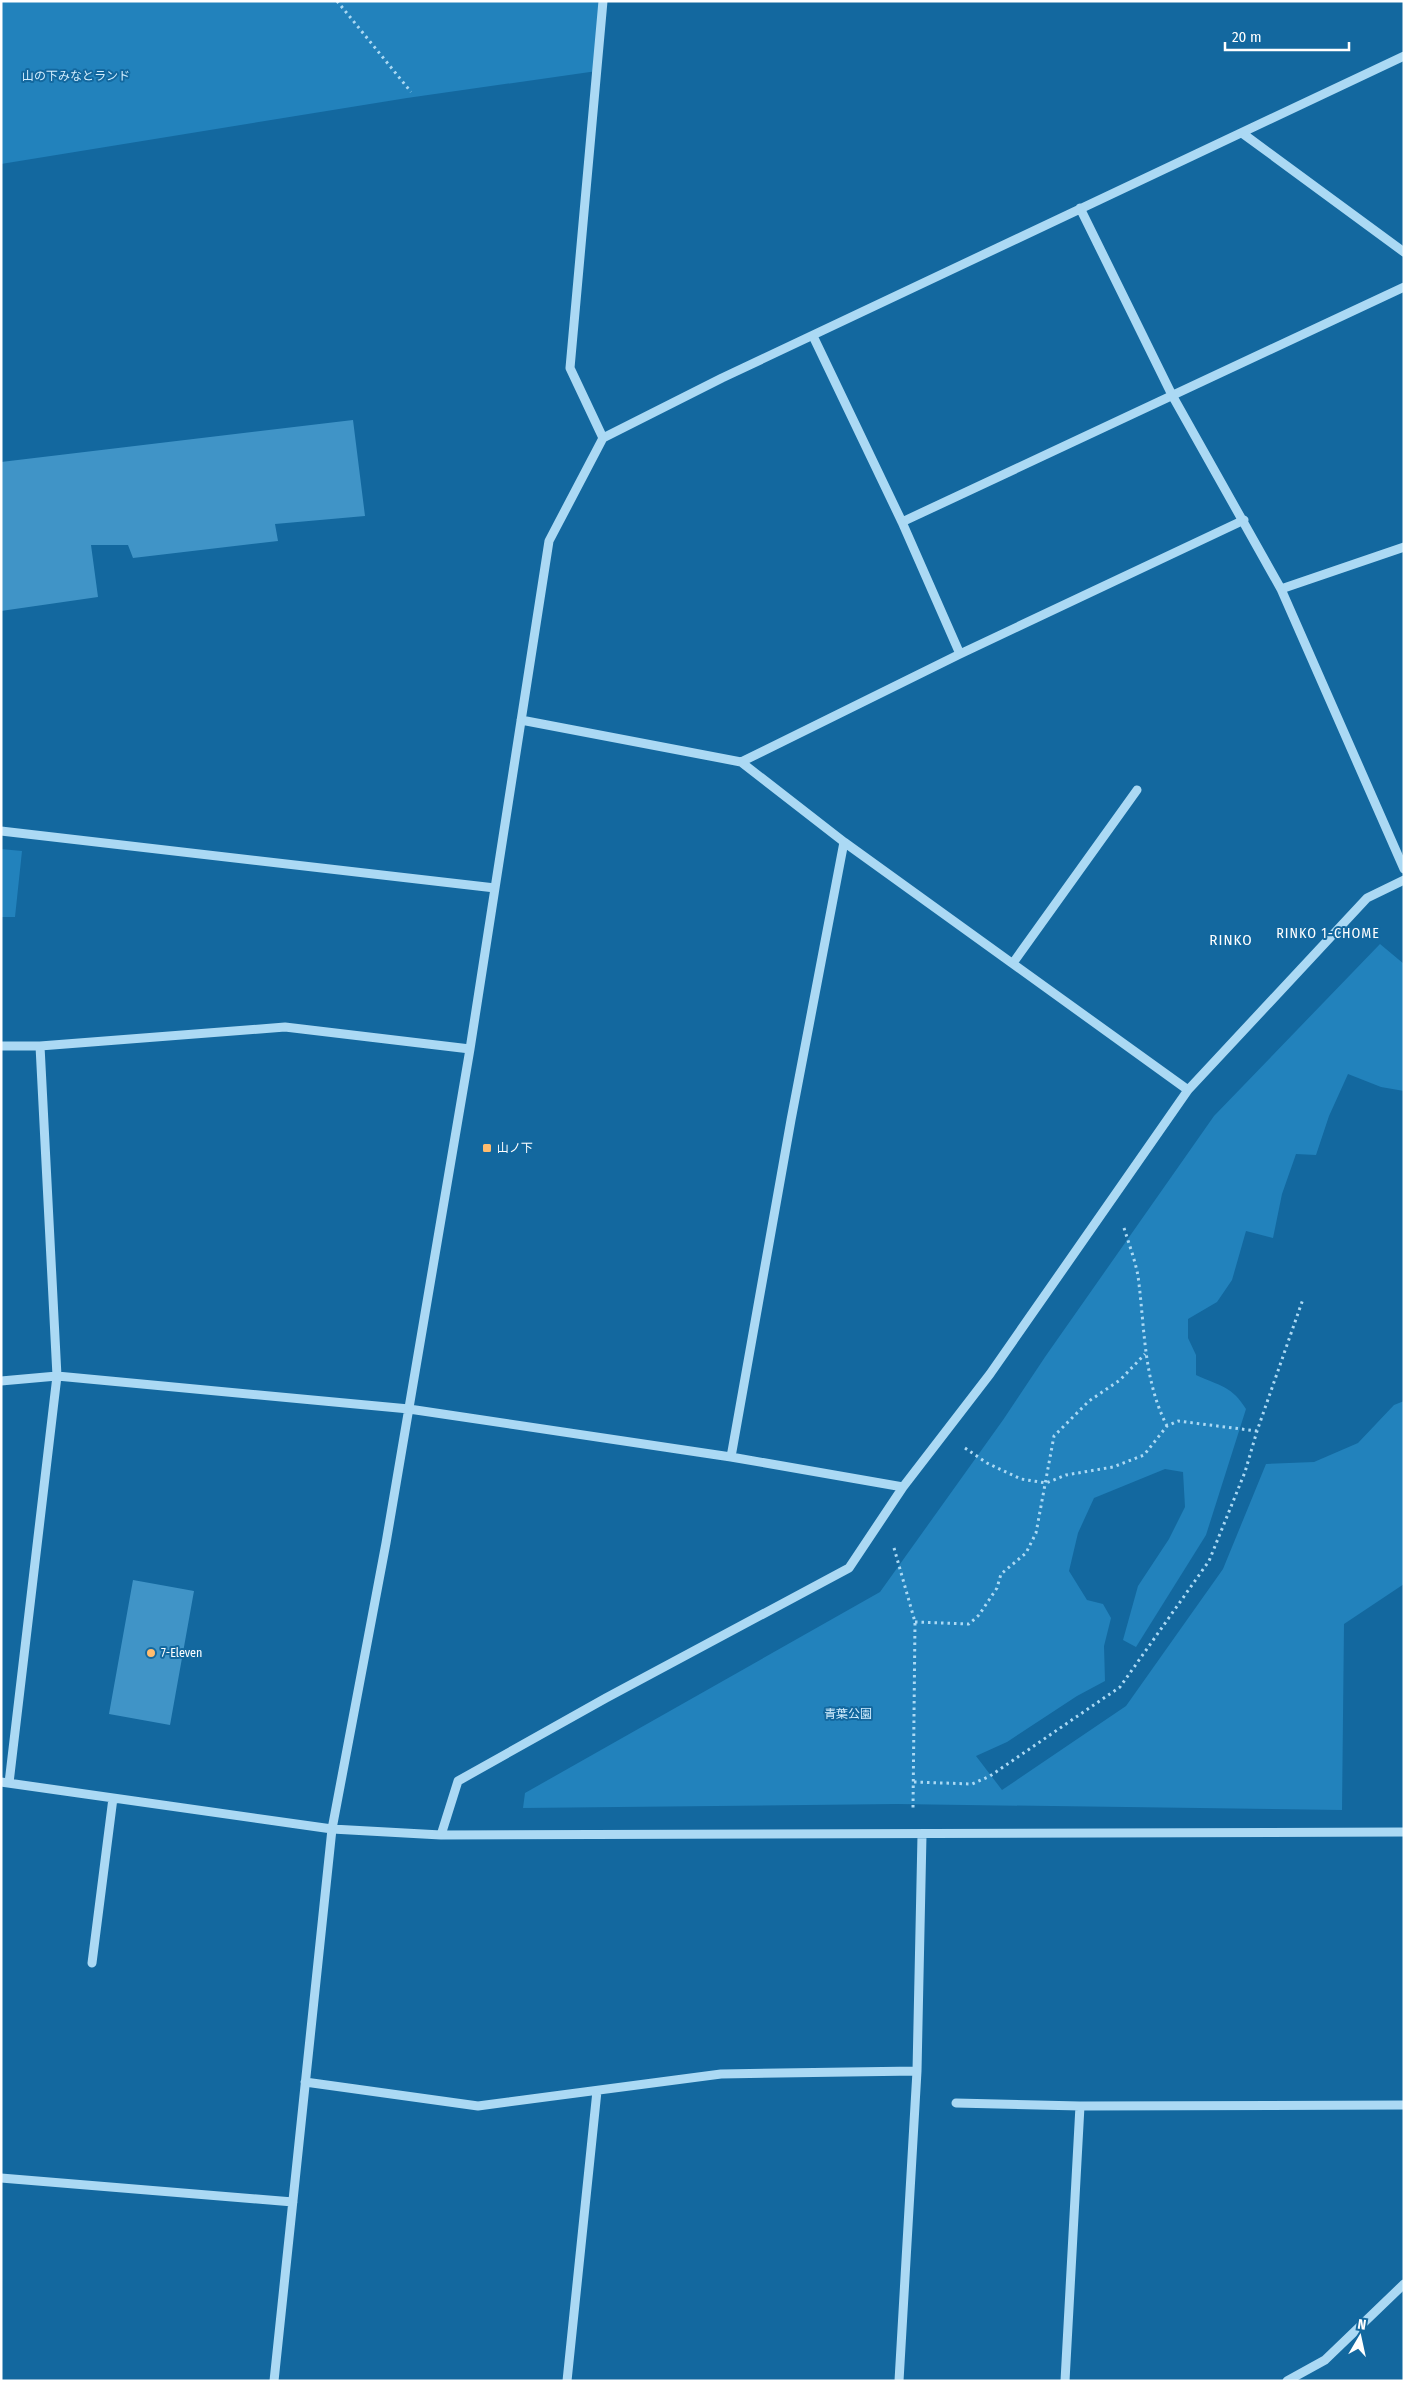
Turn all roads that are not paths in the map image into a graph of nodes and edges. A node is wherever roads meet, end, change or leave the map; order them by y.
1 (604, 1) edge
2 (1404, 56) edge
3 (1242, 133) junction
4 (1080, 208) junction
5 (1404, 252) edge
6 (1404, 287) edge
7 (813, 336) junction
8 (1172, 395) junction
9 (603, 438) junction
10 (1244, 520) junction
11 (902, 522) junction
12 (1404, 547) edge
13 (1282, 589) junction
14 (960, 654) junction
15 (521, 720) junction
16 (741, 762) junction
17 (1137, 790) dead end
18 (1, 831) edge
19 (844, 842) junction
20 (1404, 869) edge
21 (1404, 880) edge
22 (495, 888) junction
23 (1013, 963) junction
24 (1, 1046) edge
25 (40, 1046) junction
26 (470, 1049) junction
27 (1188, 1090) junction
28 (57, 1376) junction
29 (1, 1381) edge
30 (409, 1409) junction
31 (731, 1457) junction
32 (903, 1488) junction
33 (5, 1782) edge
34 (113, 1798) junction
35 (332, 1828) junction
36 (1404, 1832) edge
37 (441, 1835) junction
38 (922, 1835) junction
39 (92, 1963) dead end
40 (917, 2071) junction
41 (305, 2082) junction
42 (597, 2091) junction
43 (956, 2103) dead end
44 (1404, 2105) edge
45 (1080, 2106) junction
46 (1, 2178) edge
47 (293, 2202) junction
48 (1404, 2284) edge
49 (274, 2381) edge
50 (567, 2381) edge
51 (899, 2381) edge
52 (1065, 2381) edge
53 (1287, 2381) edge

1 - 9 street
2 - 3 street
3 - 4 street
3 - 5 street
4 - 7 street
4 - 8 street
6 - 8 street
7 - 9 street
7 - 11 street
8 - 10 street
8 - 11 street
9 - 15 street
10 - 13 street
10 - 14 street
11 - 14 street
12 - 13 street
13 - 20 street
14 - 16 street
15 - 16 street
15 - 22 street
16 - 19 street
17 - 23 street
18 - 22 street
19 - 23 street
19 - 31 street
21 - 27 street
22 - 26 street
23 - 27 street
24 - 25 street
25 - 26 street
25 - 28 street
26 - 30 street
27 - 32 street
28 - 29 street
28 - 30 street
28 - 33 street
30 - 31 street
30 - 35 street
31 - 32 street
32 - 37 street
33 - 34 street
34 - 35 street
34 - 39 street
35 - 37 street
35 - 41 street
36 - 38 street
37 - 38 street
38 - 40 street
40 - 42 street
40 - 51 street
41 - 42 street
41 - 47 street
42 - 50 street
43 - 45 street
44 - 45 street
45 - 52 street
46 - 47 street
47 - 49 street
48 - 53 street

